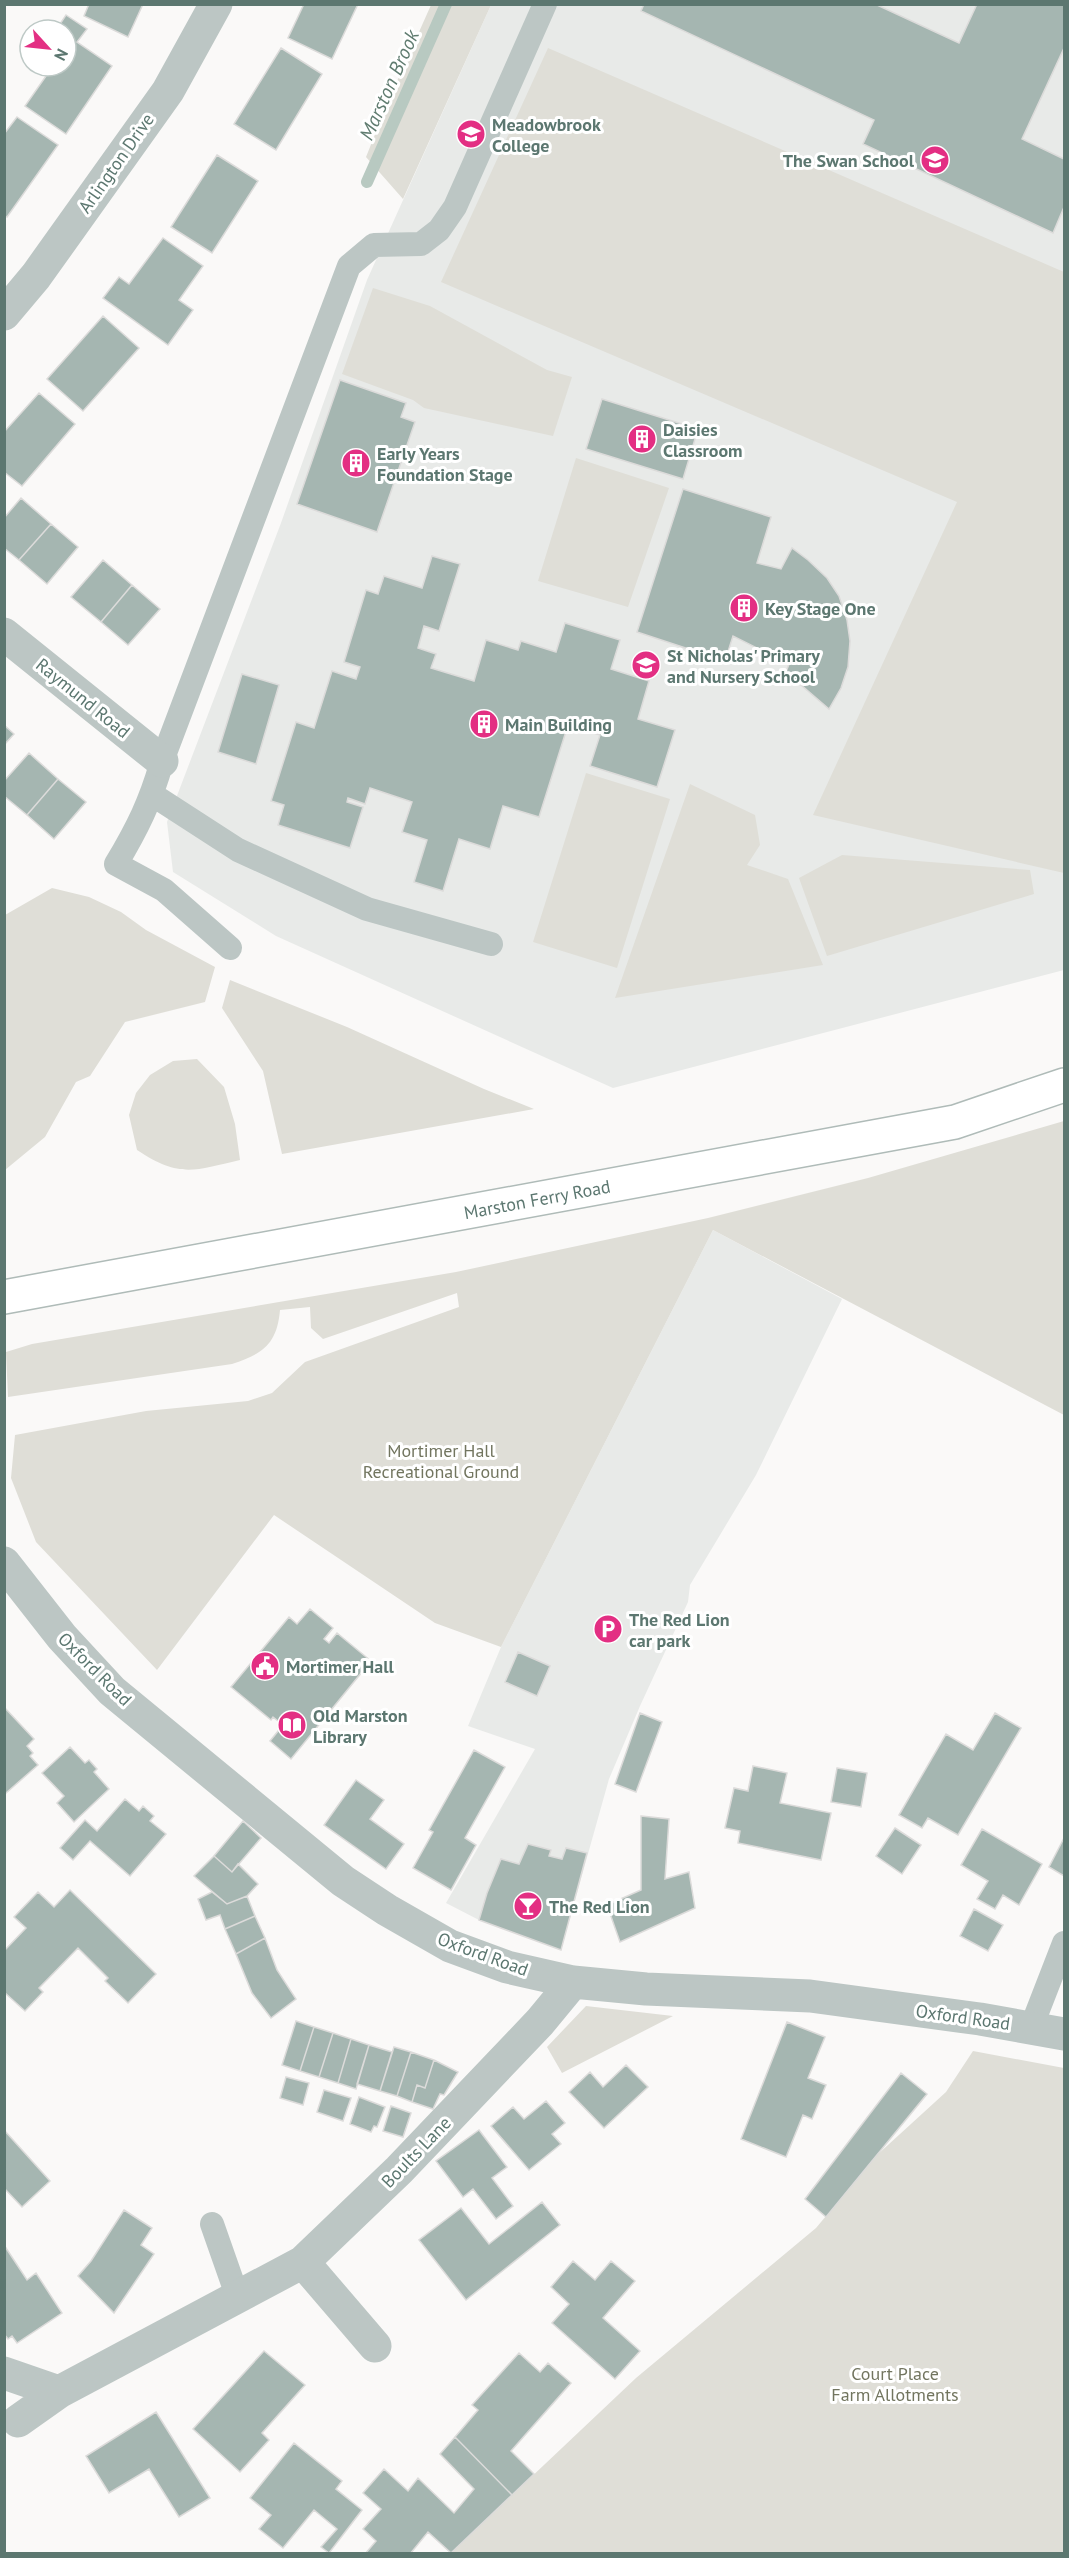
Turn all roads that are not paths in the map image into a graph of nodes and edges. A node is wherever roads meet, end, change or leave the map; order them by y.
1 (216, 4) edge
2 (545, 4) edge
3 (4, 314) edge
4 (4, 634) edge
5 (162, 761) junction
6 (153, 795) junction
7 (491, 944) dead end
8 (230, 948) dead end
9 (1065, 1085) edge
10 (4, 1297) edge
11 (4, 1563) edge
12 (1065, 1943) edge
13 (573, 1982) junction
14 (1031, 2028) junction
15 (1065, 2034) edge
16 (213, 2224) dead end
17 (303, 2262) junction
18 (238, 2298) junction
19 (375, 2346) dead end
20 (4, 2373) edge
21 (59, 2392) junction
22 (11, 2427) edge

1 - 3 street, Arlington Drive
2 - 5 lane
4 - 5 street, Raymund Road
5 - 6 lane
6 - 7 lane
6 - 8 lane
9 - 10 main road, Marston Ferry Road
11 - 13 street, Oxford Road
12 - 14 lane
13 - 14 street, Oxford Road
13 - 17 street, Boults Lane
14 - 15 street, Oxford Road
16 - 18 lane
17 - 18 street, Boults Lane
17 - 19 street
18 - 21 street, Boults Lane
20 - 21 street
21 - 22 street, Boults Lane

